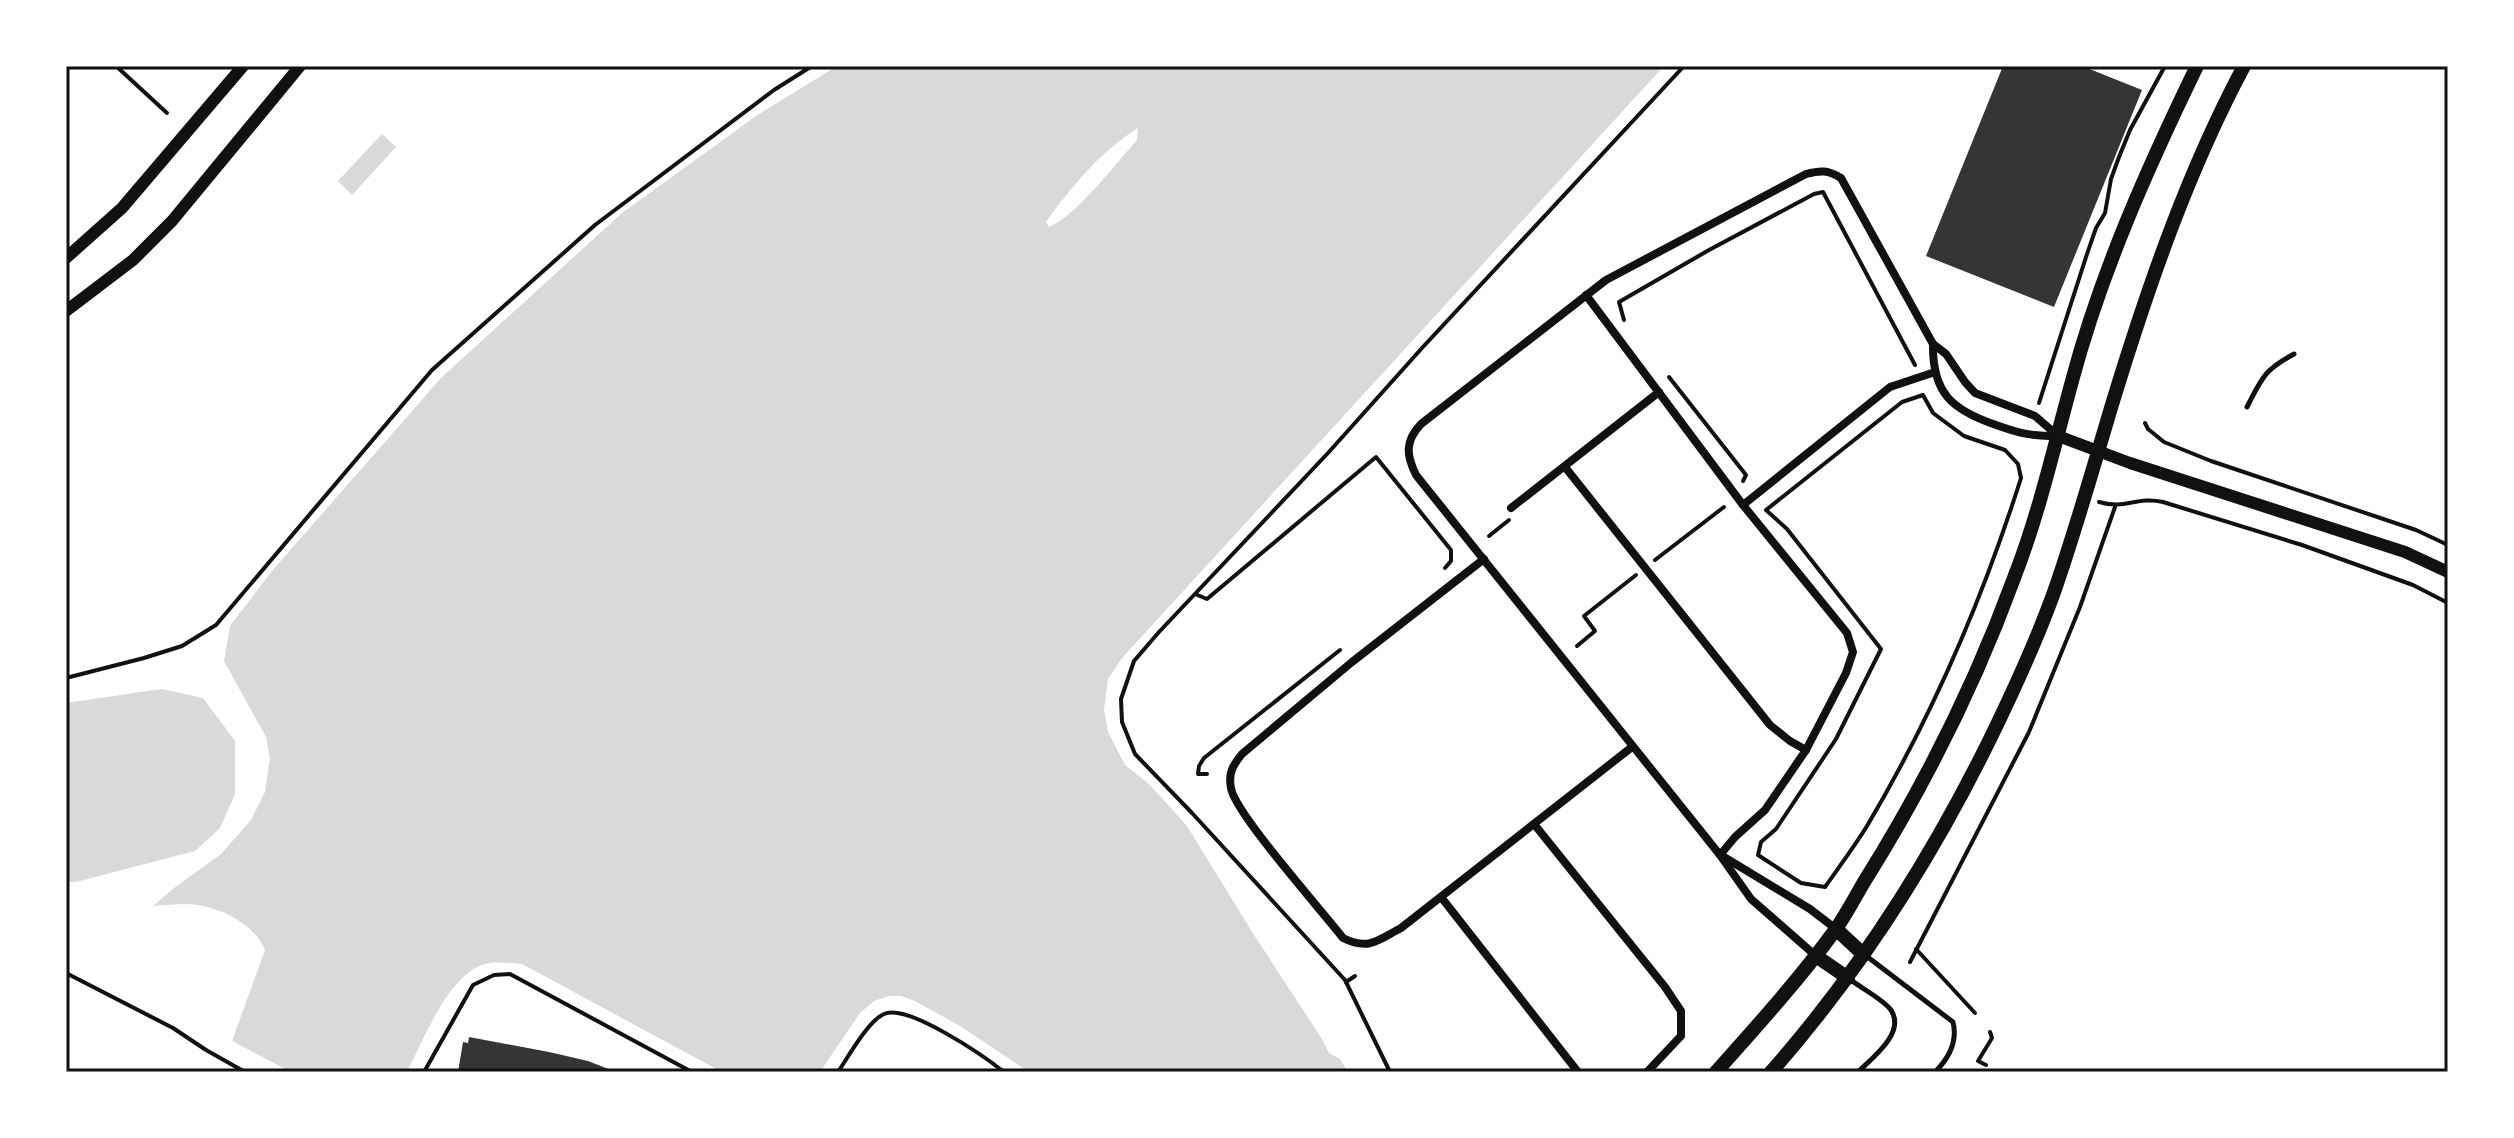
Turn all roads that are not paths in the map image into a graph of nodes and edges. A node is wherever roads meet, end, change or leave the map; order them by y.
1 (243, 66) edge
2 (300, 66) edge
3 (2197, 66) edge
4 (2244, 66) edge
5 (66, 258) edge
6 (1586, 295) junction
7 (66, 311) edge
8 (1933, 344) junction
9 (2294, 354) dead end
10 (1935, 372) junction
11 (1659, 392) junction
12 (2247, 407) dead end
13 (2058, 436) junction
14 (2098, 452) junction
15 (1565, 467) junction
16 (1743, 505) junction
17 (1511, 508) road end
18 (1484, 559) junction
19 (2448, 572) edge
20 (1632, 747) junction
21 (1806, 750) junction
22 (1534, 824) junction
23 (1720, 855) junction
24 (1441, 897) junction
25 (1836, 929) junction
26 (1864, 955) junction
27 (1816, 956) junction
28 (1848, 978) junction
29 (1578, 1072) edge
30 (1647, 1072) edge
31 (1716, 1072) edge
32 (1771, 1072) edge
33 (1858, 1072) edge
34 (1935, 1072) edge

1 - 5 street
2 - 7 street
3 - 13 main road
4 - 14 main road
6 - 8 street
6 - 11 street
6 - 18 street
8 - 10 street
8 - 13 street
9 - 12 lane
10 - 13 street
10 - 16 street
11 - 15 street
11 - 16 street
13 - 14 street
13 - 25 main road
14 - 19 street
14 - 26 main road
15 - 17 street
15 - 21 street
16 - 21 street
18 - 20 street
18 - 24 street
20 - 22 street
20 - 23 street
21 - 23 street
22 - 24 street
22 - 30 street
23 - 25 street
23 - 27 street
24 - 29 street
25 - 26 main road
25 - 27 main road
26 - 28 main road
26 - 34 lane
27 - 28 main road
27 - 31 main road
28 - 32 main road
28 - 33 lane

